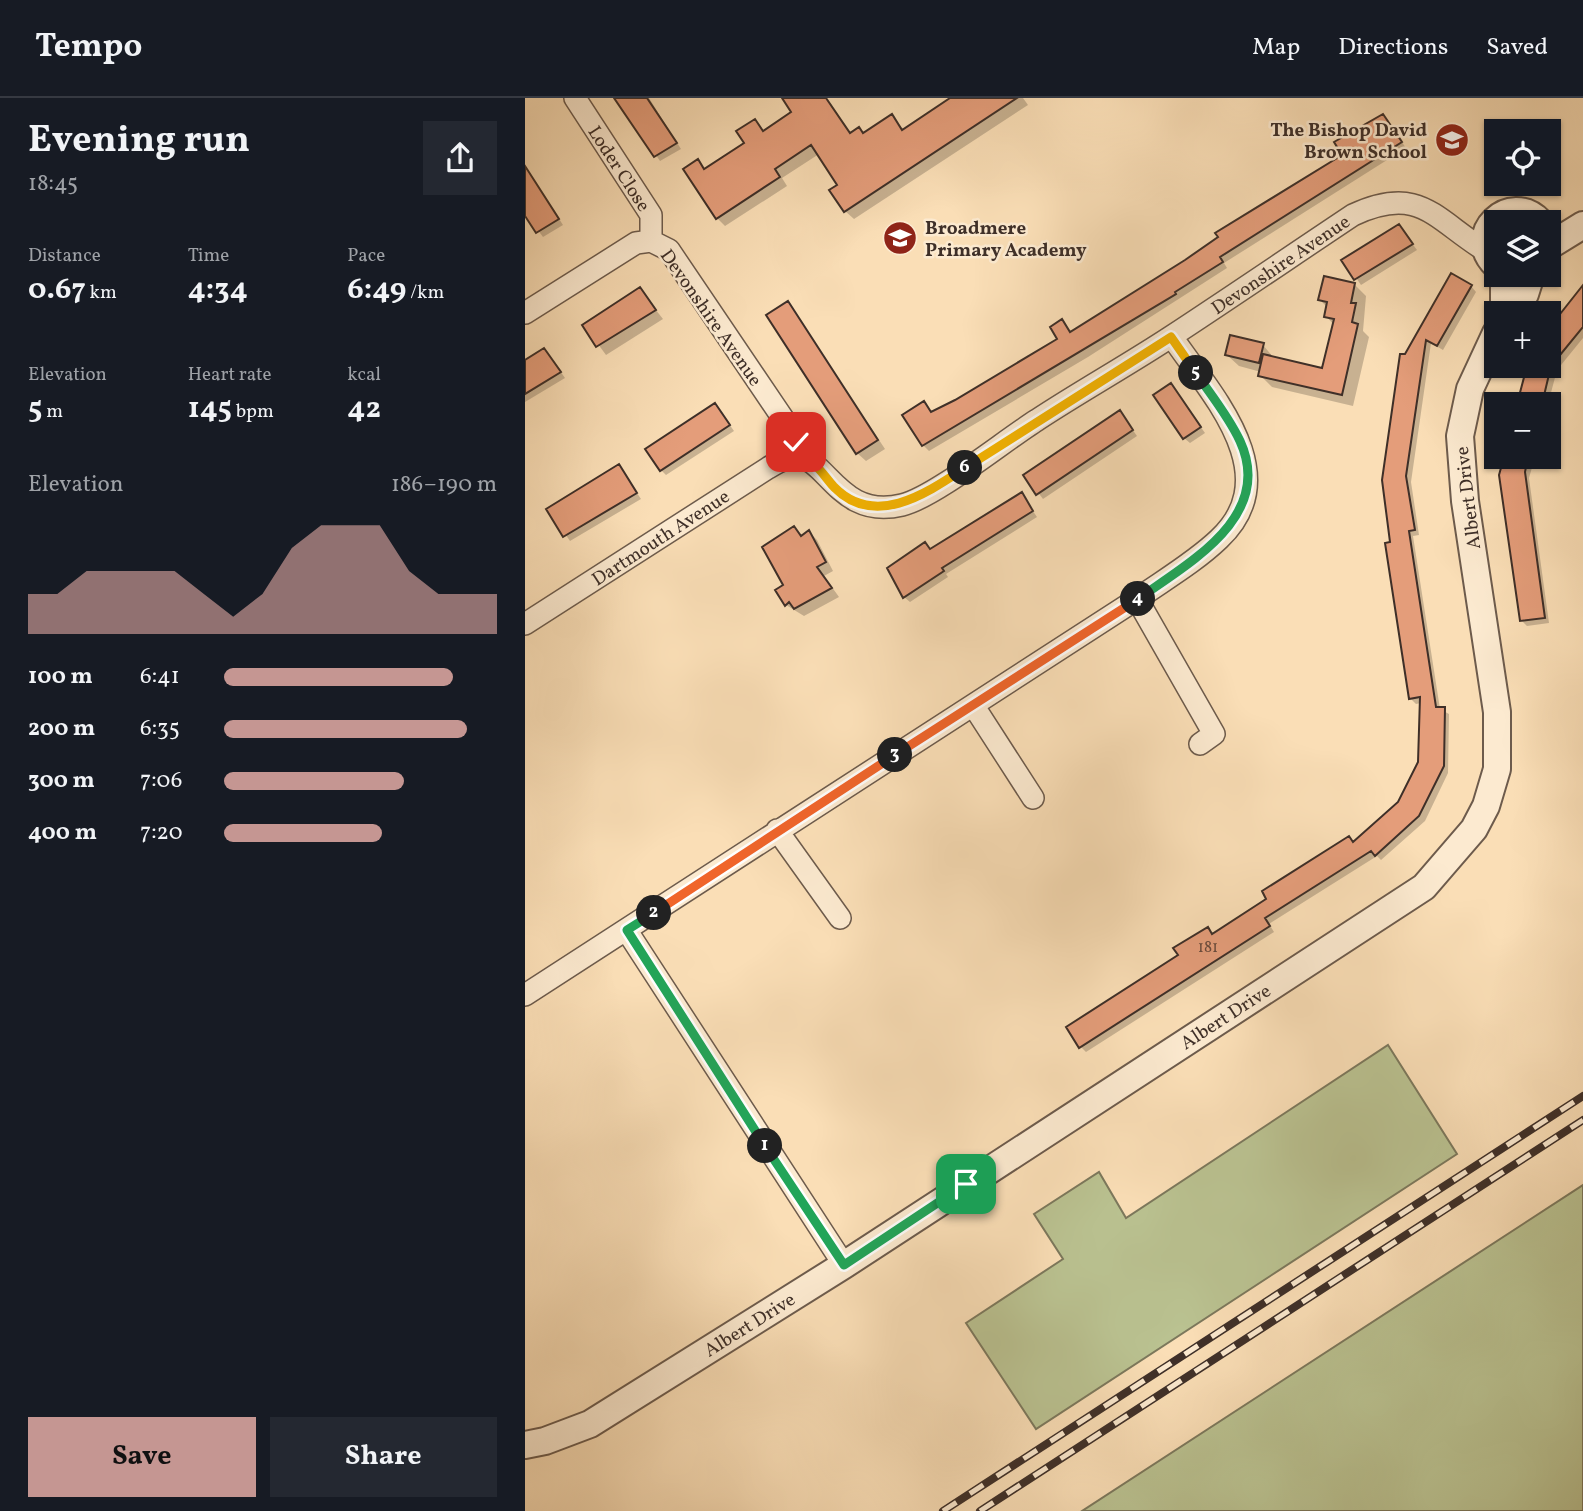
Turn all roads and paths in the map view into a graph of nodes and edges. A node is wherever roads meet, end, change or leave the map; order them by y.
1 (575, 98) edge
2 (1583, 210) edge
3 (1561, 220) edge
4 (1583, 225) edge
5 (1561, 239) edge
6 (651, 241) junction
7 (1484, 245) edge
8 (525, 313) edge
9 (1171, 337) junction
10 (1484, 359) edge
11 (798, 457) junction
12 (1137, 599) junction
13 (525, 624) edge
14 (972, 705) junction
15 (1200, 744) dead end
16 (1033, 798) dead end
17 (777, 830) junction
18 (840, 918) dead end
19 (627, 930) junction
20 (525, 995) edge
21 (844, 1265) junction
22 (525, 1445) edge

1 - 6 street, Loder Close
2 - 3 street
4 - 5 street
6 - 8 street, Devonshire Avenue
6 - 11 street, Devonshire Avenue
7 - 9 street, Devonshire Avenue
9 - 11 street, Devonshire Avenue
9 - 12 street
10 - 21 street, Albert Drive
11 - 13 street, Dartmouth Avenue
12 - 14 street
12 - 15 street
14 - 16 street
14 - 17 street
17 - 18 street
17 - 19 street
19 - 20 street
19 - 21 street
21 - 22 street, Albert Drive

